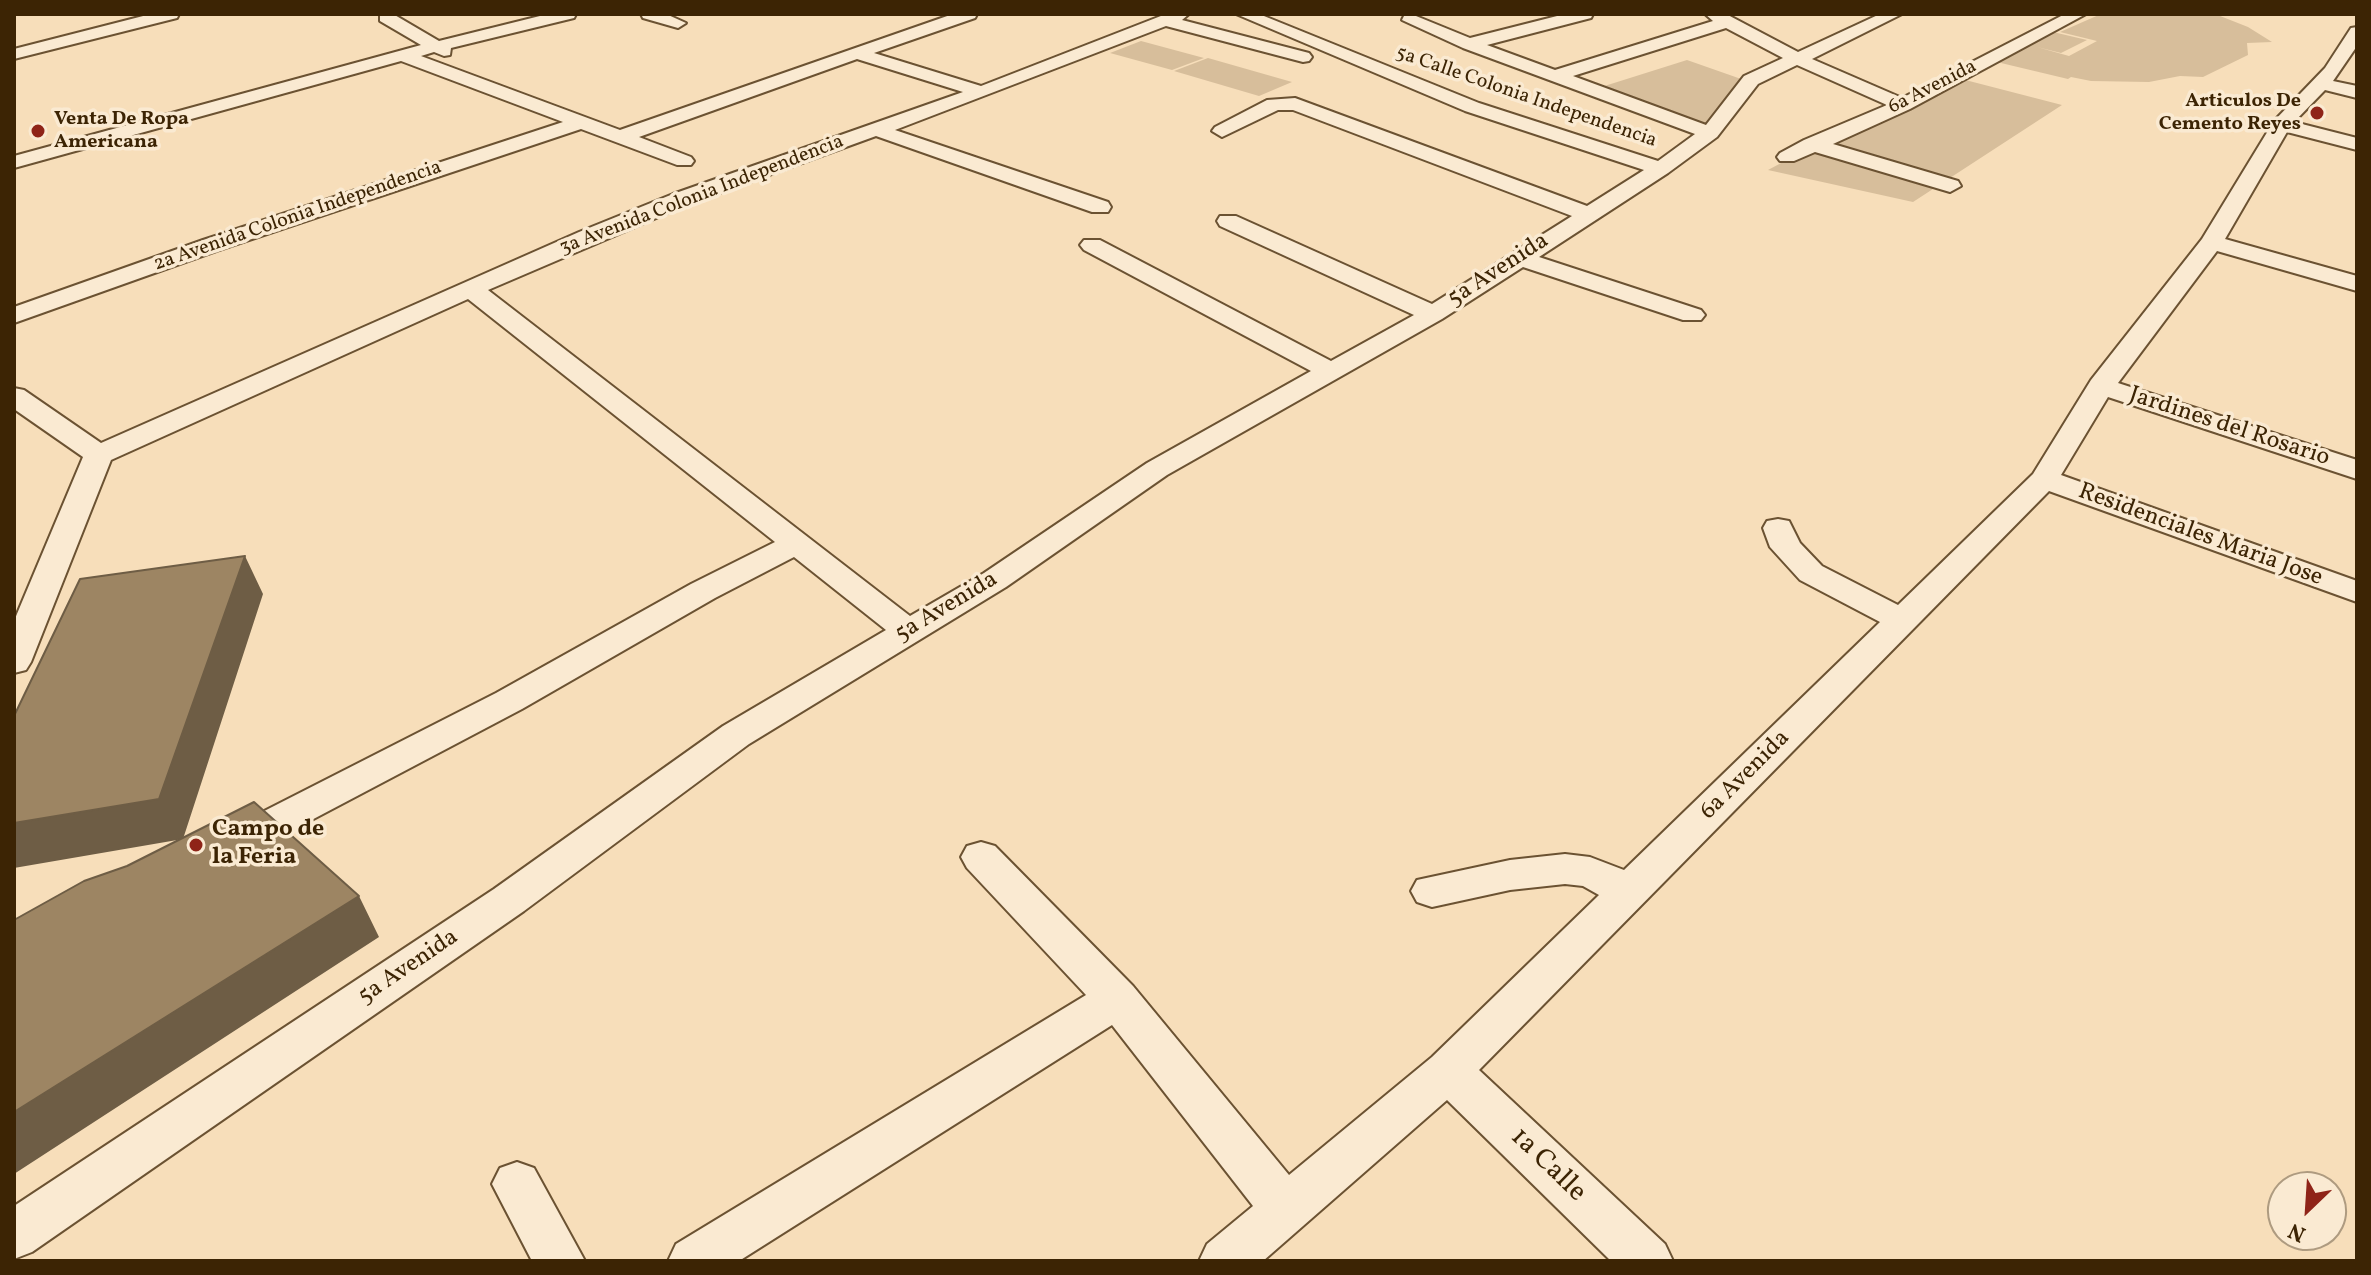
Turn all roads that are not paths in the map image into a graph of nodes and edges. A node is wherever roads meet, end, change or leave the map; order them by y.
1 (171, 14) edge
2 (568, 14) edge
3 (649, 14) edge
4 (969, 14) edge
5 (1244, 14) edge
6 (1585, 14) edge
7 (1894, 14) edge
8 (2078, 14) edge
9 (386, 17) dead end
10 (1173, 17) edge
11 (1416, 17) edge
12 (1720, 18) edge
13 (678, 23) dead end
14 (44, 30) dead end
15 (2357, 32) edge
16 (1469, 44) junction
17 (441, 48) junction
18 (2351, 51) edge
19 (14, 54) edge
20 (858, 54) junction
21 (408, 57) junction
22 (1798, 59) junction
23 (1554, 76) junction
24 (2319, 83) junction
25 (1425, 89) junction
26 (982, 92) junction
27 (2357, 92) edge
28 (1903, 105) junction
29 (583, 122) junction
30 (2281, 125) junction
31 (877, 130) junction
32 (1222, 131) dead end
33 (1710, 133) junction
34 (623, 136) junction
35 (1811, 144) junction
36 (2357, 144) edge
37 (1787, 157) dead end
38 (684, 161) dead end
39 (14, 165) edge
40 (1661, 169) junction
41 (1950, 186) dead end
42 (1100, 207) dead end
43 (1588, 214) junction
44 (1228, 221) dead end
45 (2212, 242) junction
46 (1092, 245) dead end
47 (1518, 258) junction
48 (2357, 284) edge
49 (471, 289) junction
50 (1433, 314) junction
51 (14, 315) edge
52 (1692, 315) dead end
53 (1332, 372) junction
54 (2101, 386) junction
55 (14, 396) edge
56 (99, 455) junction
57 (2357, 470) edge
58 (2044, 479) junction
59 (1778, 528) dead end
60 (796, 544) junction
61 (2357, 592) edge
62 (1901, 620) junction
63 (908, 631) junction
64 (14, 662) edge
65 (981, 857) dead end
66 (204, 859) edge
67 (1432, 891) dead end
68 (1628, 895) junction
69 (1117, 999) junction
70 (1448, 1071) junction
71 (517, 1184) dead end
72 (1286, 1209) junction
73 (14, 1235) edge
74 (559, 1261) edge
75 (694, 1261) edge
76 (1225, 1261) edge
77 (1647, 1261) edge

1 - 19 street
2 - 17 street
3 - 13 street
4 - 20 street
5 - 25 street, 5a Calle Colonia Independencia
6 - 16 street
7 - 22 street, 5a Avenida
8 - 28 street, 6a Avenida
9 - 17 street
10 - 25 street
10 - 26 street, 3a Avenida Colonia Independencia
11 - 16 street
12 - 22 street
12 - 23 street
14 - 19 street
15 - 18 street, 6a Avenida
16 - 23 street
17 - 21 street
18 - 24 street, 6a Avenida
20 - 26 street
20 - 34 street
21 - 29 street
21 - 39 street
22 - 28 street
22 - 33 street, 5a Avenida
23 - 33 street
24 - 27 street
24 - 30 street, 6a Avenida
25 - 40 street, 5a Calle Colonia Independencia
26 - 31 street, 3a Avenida Colonia Independencia
28 - 35 street, 6a Avenida
29 - 34 street
29 - 51 street, 2a Avenida Colonia Independencia
30 - 36 street
30 - 45 street, 6a Avenida
31 - 42 street
31 - 49 street, 3a Avenida Colonia Independencia
32 - 43 street
33 - 40 street, 5a Avenida
34 - 38 street
35 - 37 street, 6a Avenida
35 - 41 street
40 - 43 street, 5a Avenida
43 - 47 street, 5a Avenida
44 - 50 street
45 - 48 street
45 - 54 street, 6a Avenida
46 - 53 street
47 - 50 street, 5a Avenida
47 - 52 street
49 - 56 street, 3a Avenida Colonia Independencia
49 - 60 street
50 - 53 street, 5a Avenida
53 - 63 street, 5a Avenida
54 - 57 street, Jardines del Rosario
54 - 58 street, 6a Avenida
55 - 56 street
56 - 64 street
58 - 61 street, Residenciales Maria Jose
58 - 62 street, 6a Avenida
59 - 62 street
60 - 63 street
60 - 66 street
62 - 68 street, 6a Avenida
63 - 73 street, 5a Avenida
65 - 69 street
67 - 68 street
68 - 70 street, 6a Avenida
69 - 72 street
69 - 75 street
70 - 72 street, 6a Avenida
70 - 77 street, 1a Calle
71 - 74 street
72 - 76 street, 6a Avenida

